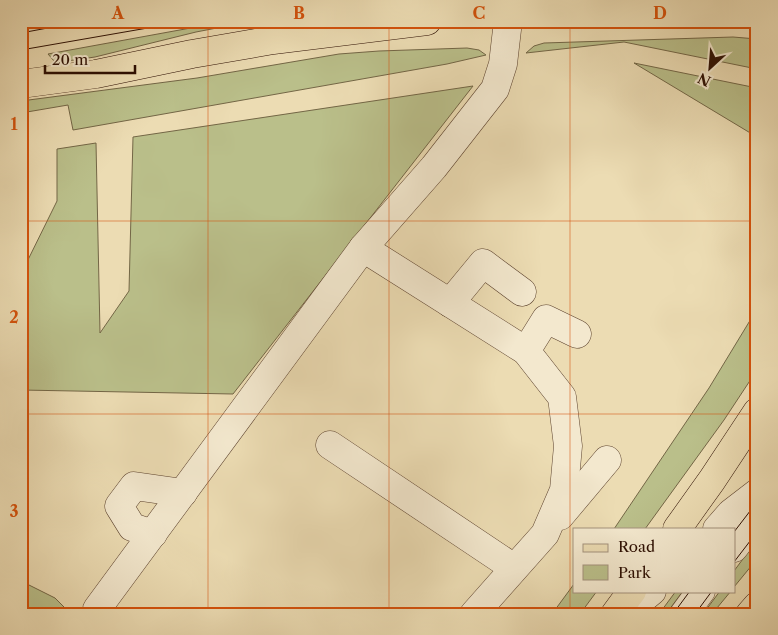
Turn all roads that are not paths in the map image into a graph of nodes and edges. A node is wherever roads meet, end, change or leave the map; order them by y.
1 (322, 21) edge
2 (427, 21) edge
3 (508, 21) edge
4 (273, 40) junction
5 (21, 84) edge
6 (363, 248) junction
7 (522, 292) dead end
8 (450, 304) junction
9 (577, 334) dead end
10 (526, 351) junction
11 (757, 412) edge
12 (330, 445) dead end
13 (607, 460) dead end
14 (183, 493) junction
15 (757, 493) edge
16 (757, 518) edge
17 (678, 528) edge
18 (718, 528) edge
19 (153, 534) junction
20 (545, 534) junction
21 (736, 545) edge
22 (514, 568) junction
23 (631, 592) edge
24 (651, 592) edge
25 (700, 592) edge
26 (757, 606) edge
27 (98, 612) edge
28 (474, 614) edge
29 (616, 614) edge
30 (624, 614) edge
31 (684, 614) edge
32 (750, 614) edge

1 - 4 lane
2 - 4 main road
3 - 6 lane
4 - 5 main road
6 - 8 lane
6 - 14 lane
7 - 8 lane
8 - 10 lane
9 - 10 lane
10 - 20 lane
11 - 17 main road
12 - 22 lane
13 - 20 lane
14 - 19 lane
14 - 19 lane
15 - 18 lane
16 - 21 lane
19 - 27 lane
20 - 22 lane
22 - 28 lane
23 - 29 main road
24 - 30 lane
25 - 31 lane
26 - 32 main road

